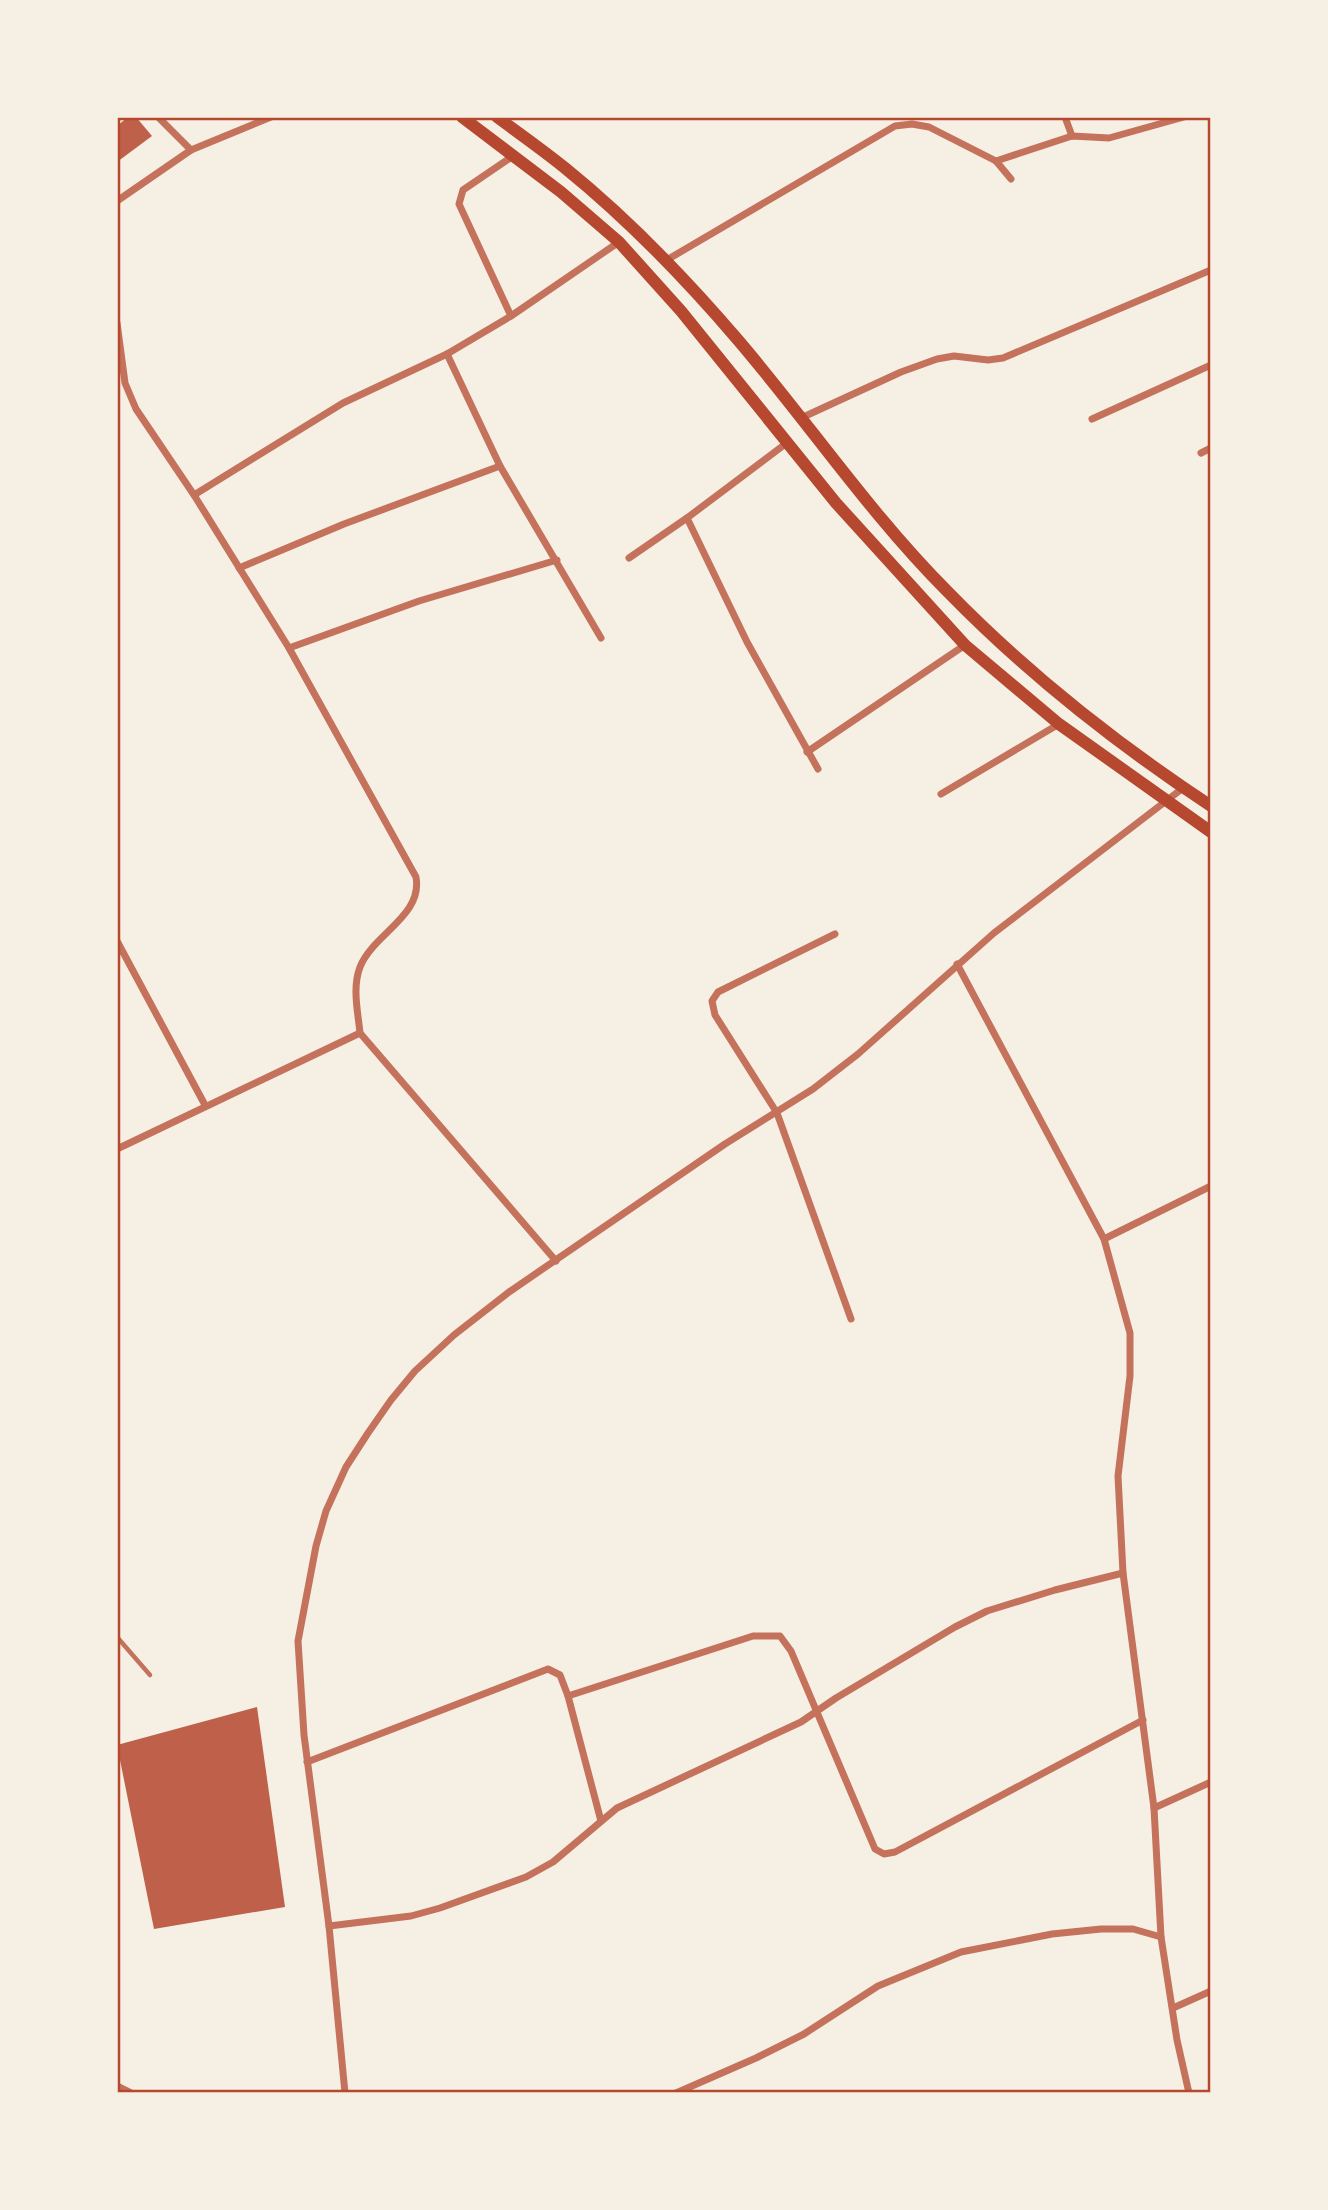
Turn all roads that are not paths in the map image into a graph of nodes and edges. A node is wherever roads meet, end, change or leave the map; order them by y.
1 (158, 117) edge
2 (271, 117) edge
3 (462, 117) edge
4 (497, 117) edge
5 (1065, 117) edge
6 (1184, 117) edge
7 (1072, 136) junction
8 (191, 150) junction
9 (514, 156) junction
10 (996, 161) junction
11 (1011, 179) dead end
12 (117, 201) edge
13 (619, 242) junction
14 (665, 261) junction
15 (1211, 270) edge
16 (511, 316) junction
17 (117, 323) edge
18 (447, 354) junction
19 (1211, 365) edge
20 (801, 418) junction
21 (1092, 419) dead end
22 (788, 443) junction
23 (1211, 448) edge
24 (1201, 453) dead end
25 (500, 466) junction
26 (194, 495) junction
27 (687, 518) junction
28 (629, 558) dead end
29 (557, 561) junction
30 (239, 568) junction
31 (601, 638) dead end
32 (965, 645) junction
33 (289, 648) junction
34 (1059, 724) junction
35 (807, 752) junction
36 (818, 769) dead end
37 (1184, 788) junction
38 (941, 794) dead end
39 (1166, 802) junction
40 (1211, 806) edge
41 (1211, 832) edge
42 (835, 934) dead end
43 (117, 942) edge
44 (957, 964) junction
45 (360, 1033) junction
46 (205, 1105) junction
47 (777, 1113) junction
48 (117, 1149) edge
49 (1211, 1186) edge
50 (1104, 1239) junction
51 (556, 1261) junction
52 (851, 1319) dead end
53 (1123, 1573) junction
54 (117, 1637) edge
55 (150, 1675) dead end
56 (568, 1696) junction
57 (817, 1712) junction
58 (1143, 1720) junction
59 (307, 1762) junction
60 (1211, 1782) edge
61 (1154, 1808) junction
62 (601, 1821) junction
63 (330, 1926) junction
64 (1161, 1937) junction
65 (1211, 1990) edge
66 (1172, 2008) junction
67 (117, 2086) edge
68 (131, 2093) edge
69 (345, 2093) edge
70 (676, 2093) edge
71 (1189, 2093) edge

1 - 8 street
2 - 8 street
3 - 9 main road
4 - 14 main road
5 - 7 street
6 - 7 street
7 - 10 street
8 - 12 street
9 - 13 main road
9 - 16 street
10 - 11 street
10 - 14 street
13 - 16 street
13 - 22 main road
14 - 20 main road
15 - 20 street
16 - 18 street
17 - 26 street
18 - 25 street
18 - 26 street
19 - 21 street
20 - 37 main road
22 - 27 street
22 - 32 main road
23 - 24 street
25 - 29 street
25 - 30 street
26 - 30 street
27 - 28 street
27 - 35 street
29 - 31 street
29 - 33 street
30 - 33 street
32 - 34 main road
32 - 35 street
33 - 45 street
34 - 38 street
34 - 39 main road
35 - 36 street
37 - 39 street
37 - 40 main road
39 - 41 main road
39 - 44 street
42 - 47 street
43 - 46 street
44 - 47 street
44 - 50 street
45 - 46 street
45 - 51 street
46 - 48 street
47 - 51 street
47 - 52 street
49 - 50 street
50 - 53 street
51 - 59 street
53 - 57 street
53 - 58 street
54 - 55 lane
56 - 57 street
56 - 59 street
56 - 62 street
57 - 58 street
57 - 62 street
58 - 61 street
59 - 63 street
60 - 61 street
61 - 64 street
62 - 63 street
63 - 69 street
64 - 66 street
64 - 70 street
65 - 66 street
66 - 71 street
67 - 68 street

